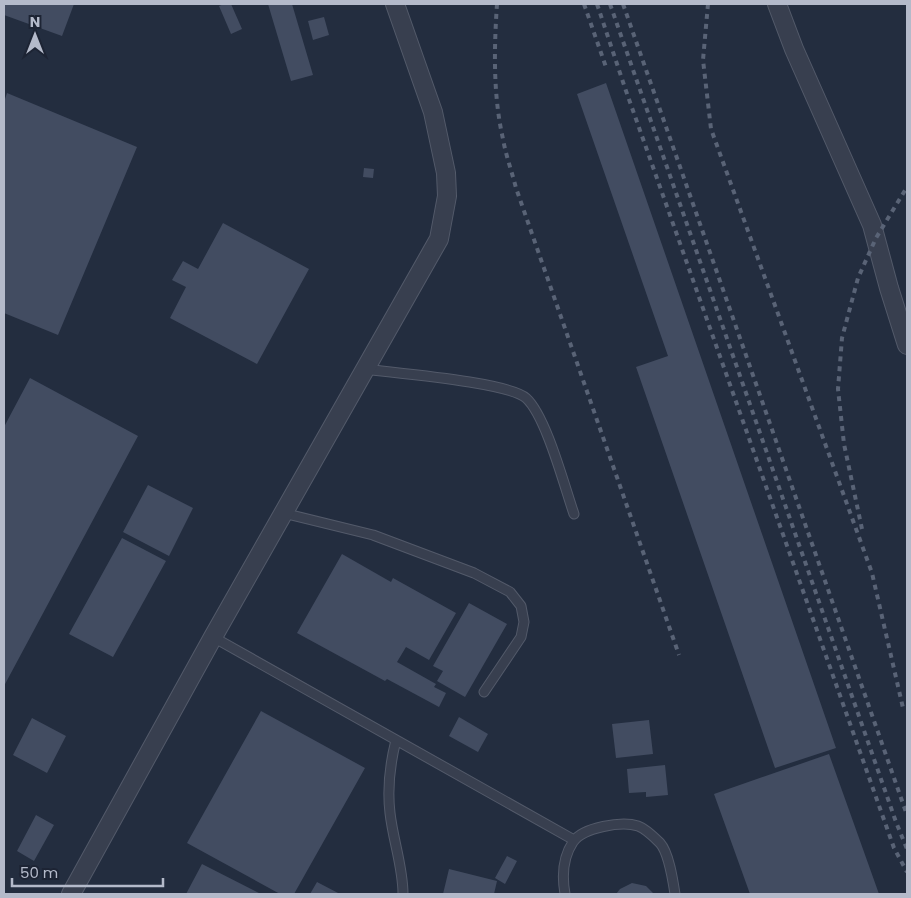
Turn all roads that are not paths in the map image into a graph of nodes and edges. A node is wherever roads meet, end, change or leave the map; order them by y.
1 (395, 4) edge
2 (776, 4) edge
3 (907, 345) edge
4 (365, 369) junction
5 (282, 513) junction
6 (574, 514) dead end
7 (213, 636) junction
8 (484, 692) dead end
9 (396, 740) junction
10 (574, 840) junction
11 (70, 894) edge
12 (402, 894) edge
13 (565, 894) edge
14 (675, 894) edge

1 - 4 street
2 - 3 street
4 - 5 street
4 - 6 lane
5 - 7 street
5 - 8 lane
7 - 9 lane
7 - 11 street
9 - 10 lane
9 - 12 lane
10 - 13 lane
10 - 14 lane

